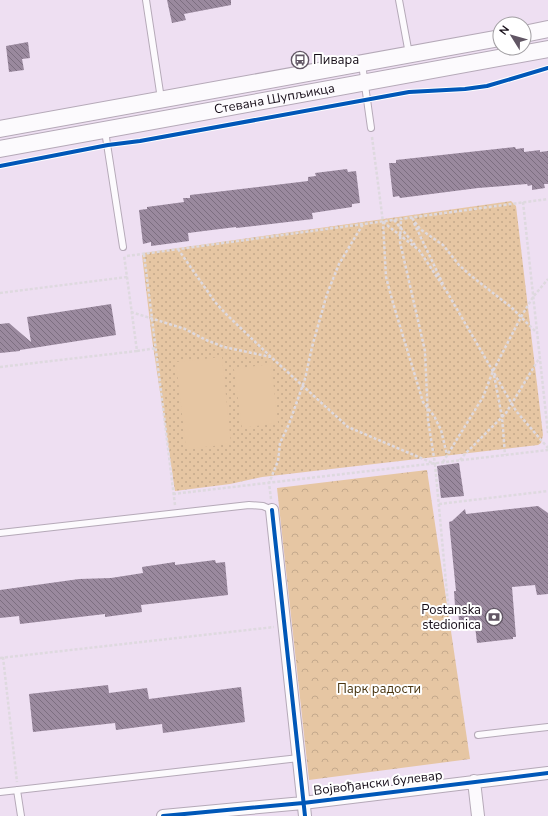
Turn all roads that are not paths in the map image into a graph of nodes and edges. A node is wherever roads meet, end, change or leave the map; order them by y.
1 (146, 0) edge
2 (399, 0) edge
3 (548, 30) edge
4 (532, 33) edge
5 (492, 39) edge
6 (548, 49) edge
7 (409, 54) junction
8 (362, 62) junction
9 (365, 82) junction
10 (161, 99) junction
11 (371, 128) road end
12 (0, 129) edge
13 (105, 130) junction
14 (0, 149) edge
15 (123, 247) road end
16 (272, 510) joint
17 (0, 533) edge
18 (548, 726) edge
19 (478, 735) dead end
20 (299, 758) junction
21 (548, 773) edge
22 (474, 782) junction
23 (18, 790) junction
24 (0, 792) edge
25 (303, 803) junction
26 (21, 816) edge
27 (163, 816) edge
28 (305, 816) edge
29 (478, 816) edge

1 - 10 lane
2 - 7 lane
3 - 4 main road
5 - 7 main road, Стевана Шупљикца
6 - 9 main road, Стевана Шупљикца
7 - 8 main road, Стевана Шупљикца
8 - 9 lane
8 - 10 main road, Стевана Шупљикца
9 - 11 lane
9 - 13 main road, Стевана Шупљикца
10 - 12 main road, Стевана Шупљикца
13 - 14 main road, Стевана Шупљикца
13 - 15 lane
16 - 17 lane
16 - 20 street
18 - 19 lane
20 - 23 lane
20 - 25 street
21 - 22 street, Војвођански булевар
22 - 25 street, Војвођански булевар
22 - 29 street
23 - 24 lane
23 - 26 lane
25 - 27 street, Војвођански булевар
25 - 28 street

